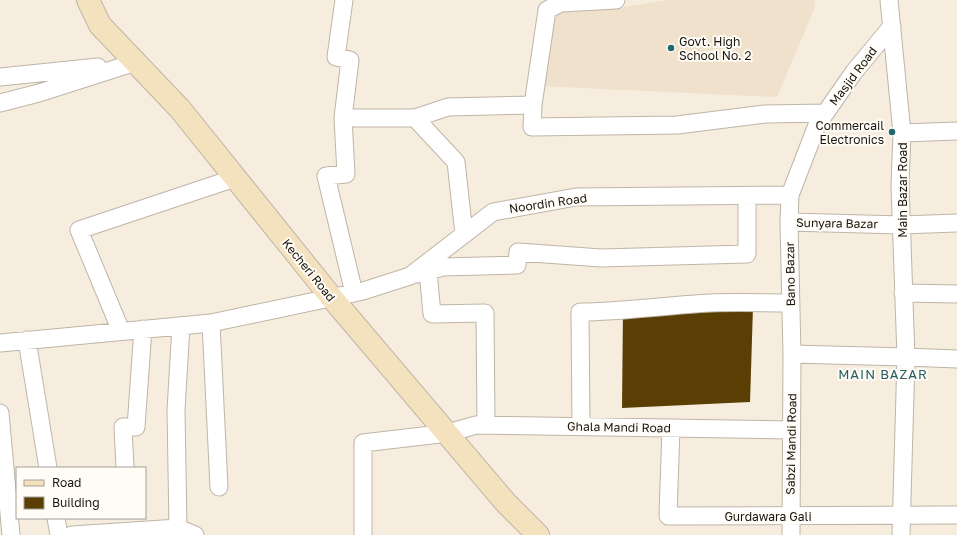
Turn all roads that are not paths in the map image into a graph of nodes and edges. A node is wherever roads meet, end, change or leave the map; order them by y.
1 (88, 0) edge
2 (344, 0) edge
3 (616, 0) edge
4 (889, 0) edge
5 (560, 1) edge
6 (892, 26) junction
7 (136, 62) junction
8 (0, 76) edge
9 (0, 102) edge
10 (533, 104) junction
11 (825, 113) junction
12 (344, 118) junction
13 (415, 118) junction
14 (957, 131) edge
15 (902, 133) junction
16 (235, 178) junction
17 (790, 195) junction
18 (747, 196) junction
19 (789, 222) junction
20 (957, 223) edge
21 (901, 225) junction
22 (464, 234) junction
23 (428, 271) junction
24 (410, 276) junction
25 (354, 293) junction
26 (903, 293) junction
27 (957, 294) edge
28 (332, 298) junction
29 (791, 302) junction
30 (211, 323) junction
31 (181, 326) junction
32 (143, 329) junction
33 (121, 331) junction
34 (27, 340) junction
35 (0, 343) edge
36 (792, 354) junction
37 (906, 357) junction
38 (957, 359) edge
39 (0, 413) edge
40 (486, 425) junction
41 (581, 426) junction
42 (671, 428) junction
43 (790, 430) junction
44 (448, 433) junction
45 (48, 467) edge
46 (125, 467) edge
47 (219, 487) dead end
48 (900, 514) junction
49 (957, 515) edge
50 (790, 517) junction
51 (56, 519) edge
52 (171, 531) edge
53 (11, 535) edge
54 (59, 535) edge
55 (72, 535) edge
56 (194, 535) edge
57 (363, 535) edge
58 (538, 535) edge
59 (790, 535) edge
60 (901, 535) edge

1 - 7 street, Kecheri Road
2 - 12 street
3 - 5 street
4 - 6 street, Main Bazar Road
5 - 10 street
6 - 11 street, Masjid Road
6 - 15 street, Main Bazar Road
7 - 8 street
7 - 9 street
7 - 16 street, Kecheri Road
10 - 11 street
10 - 13 street
11 - 17 street, Masjid Road
12 - 13 street
12 - 25 street
13 - 22 street
14 - 15 street
15 - 21 street, Main Bazar Road
16 - 28 street, Kecheri Road
16 - 33 street
17 - 18 street, Noordin Road
17 - 19 street, Bano Bazar
18 - 22 street, Noordin Road
18 - 23 street
19 - 21 street, Sunyara Bazar
19 - 29 street, Bano Bazar
20 - 21 street, Sunyara Bazar
21 - 26 street, Main Bazar Road
22 - 24 street, Noordin Road
23 - 24 street
23 - 40 street
24 - 25 street, Noordin Road
25 - 28 street, Noordin Road
26 - 27 street
26 - 37 street, Main Bazar Road
28 - 30 street, Noordin Road
28 - 44 street, Kecheri Road
29 - 36 street, Bano Bazar
29 - 41 street
30 - 31 street, Noordin Road
30 - 47 street
31 - 32 street, Noordin Road
31 - 52 street
32 - 33 street, Noordin Road
32 - 46 street
33 - 34 street, Noordin Road
34 - 35 street, Noordin Road
34 - 45 street
36 - 37 street
36 - 43 street, Sabzi Mandi Road
37 - 38 street
37 - 48 street, Main Bazar Road
39 - 53 street
40 - 41 street, Ghala Mandi Road
40 - 44 street, Ghala Mandi Road
41 - 42 street, Ghala Mandi Road
42 - 43 street, Ghala Mandi Road
42 - 50 street, Gurdawara Gali
43 - 50 street, Sabzi Mandi Road
44 - 57 street, Ghala Mandi Road
44 - 58 street, Kecheri Road
48 - 49 street, Gurdawara Gali
48 - 50 street, Gurdawara Gali
48 - 60 street, Main Bazar Road
50 - 59 street, Sabzi Mandi Road
51 - 54 street
52 - 55 street
52 - 56 street

